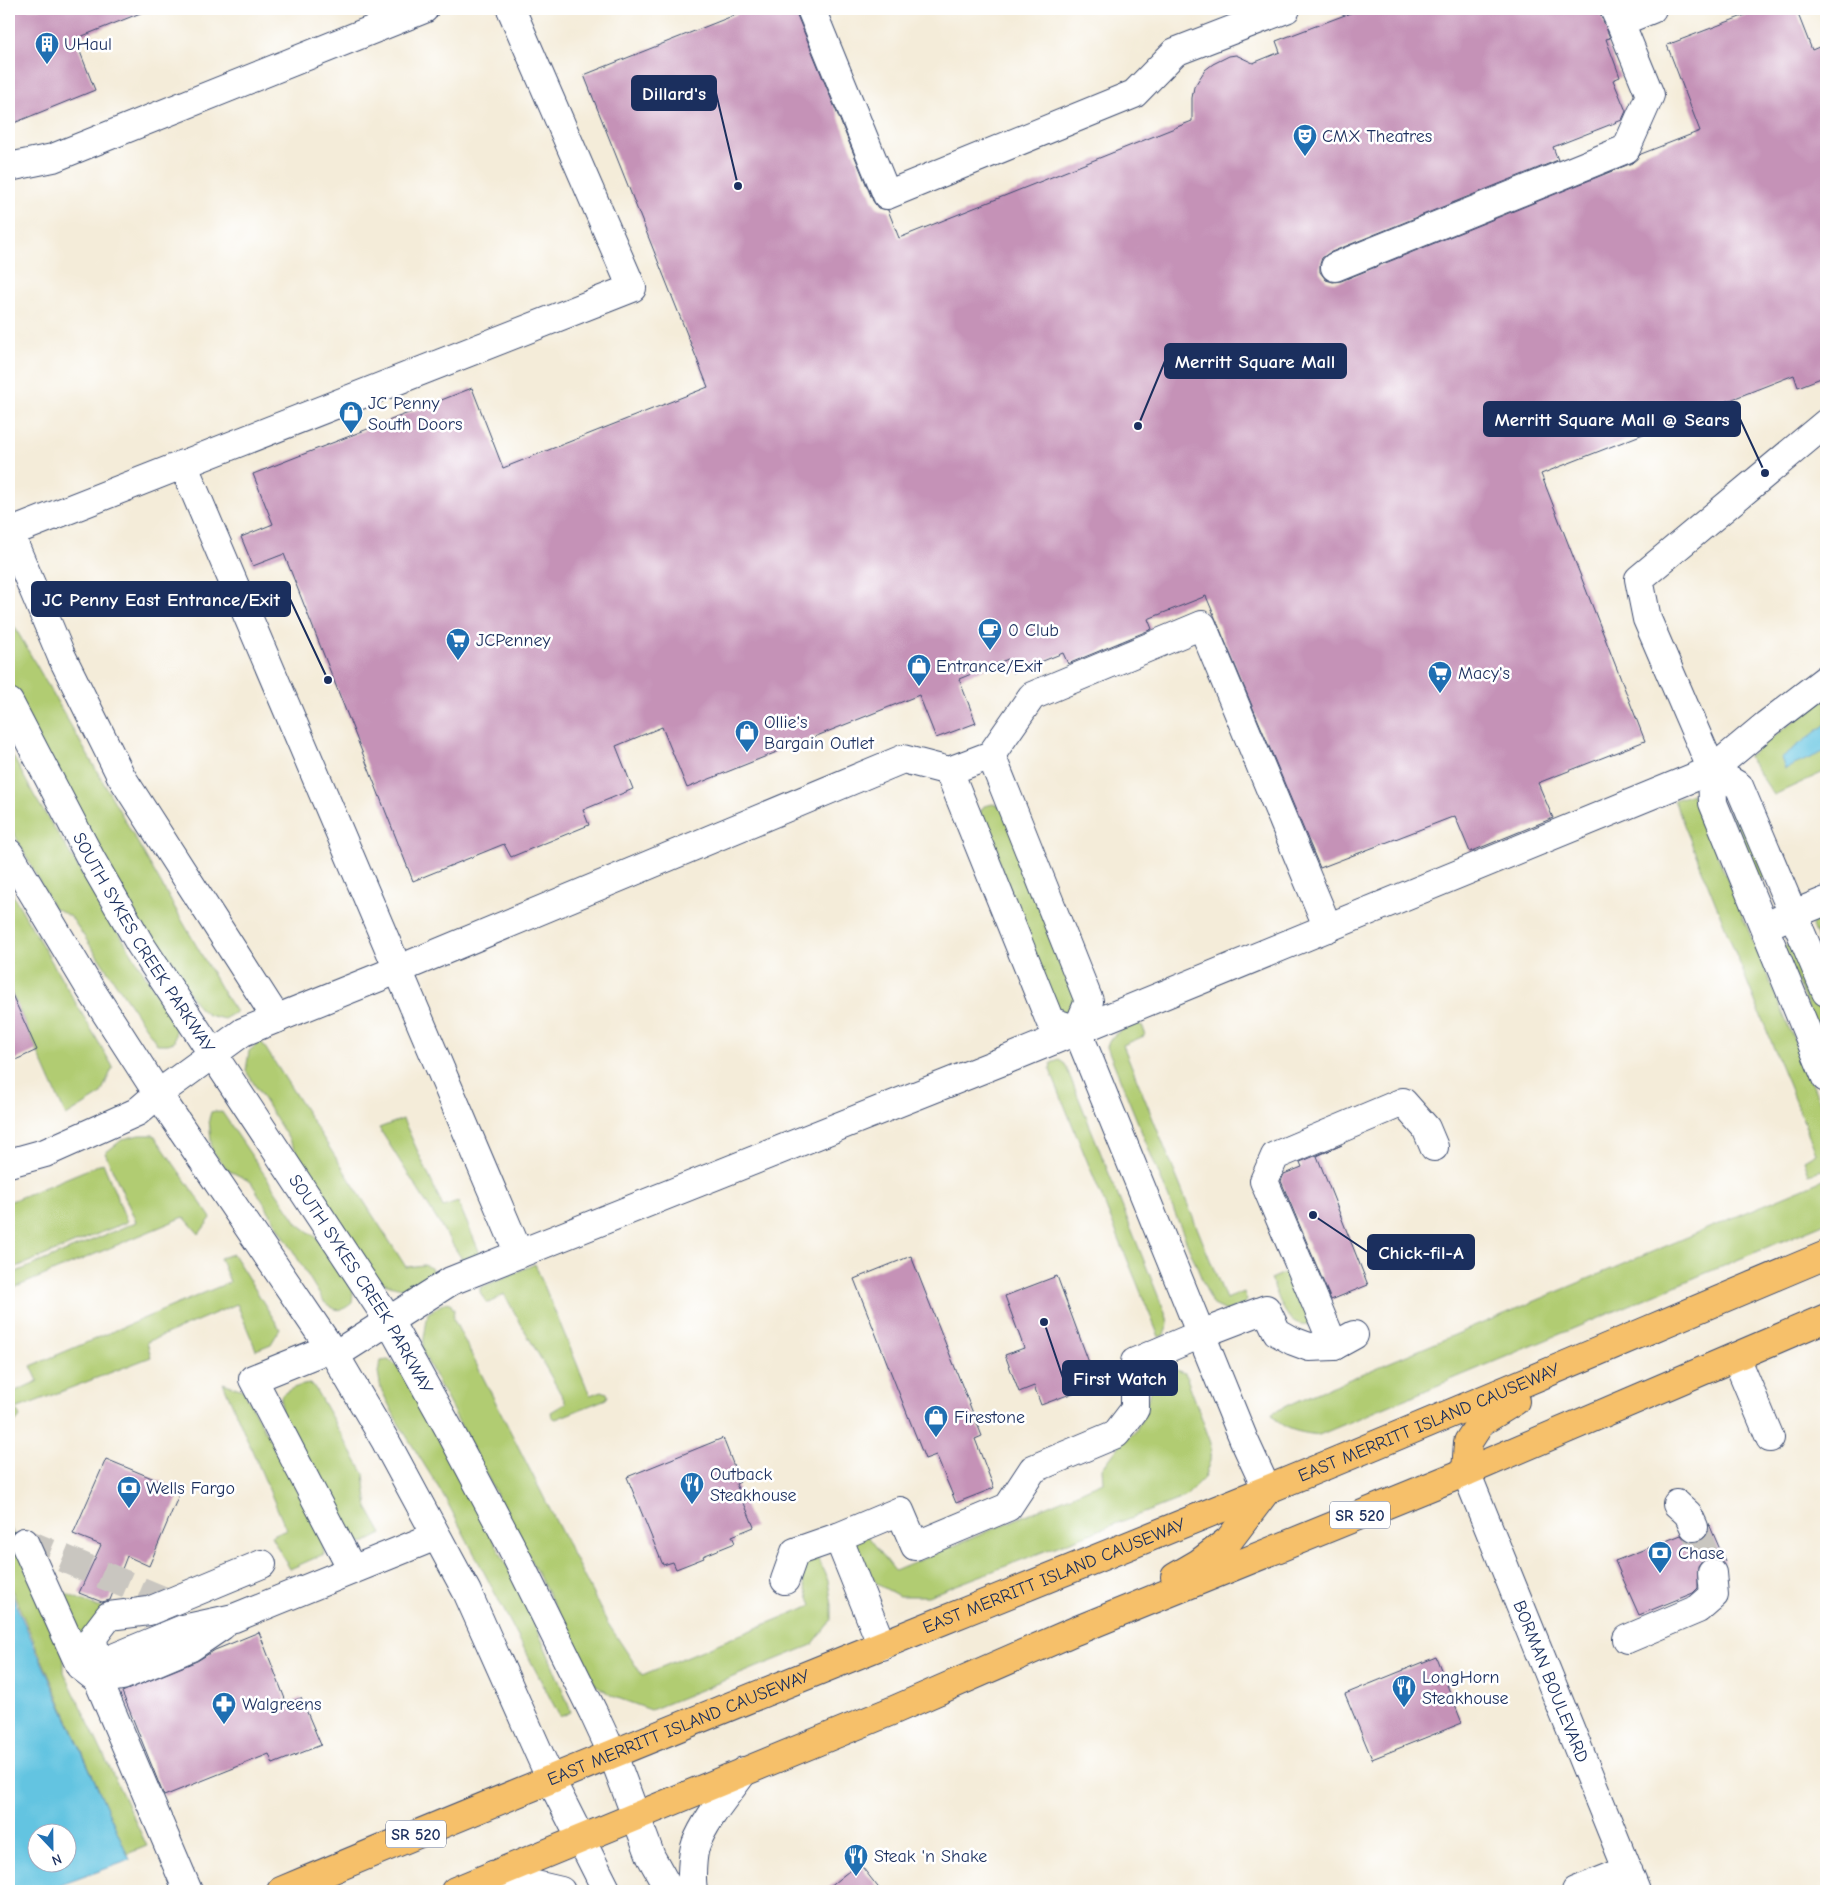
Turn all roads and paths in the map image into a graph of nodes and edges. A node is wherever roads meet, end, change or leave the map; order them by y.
1 (424, 9) edge
2 (511, 9) edge
3 (810, 9) edge
4 (1286, 9) edge
5 (1652, 9) edge
6 (1617, 15) edge
7 (9, 167) edge
8 (1335, 267) dead end
9 (1826, 422) edge
10 (183, 464) junction
11 (9, 532) edge
12 (1826, 680) edge
13 (9, 702) edge
14 (992, 755) junction
15 (1712, 770) junction
16 (949, 771) junction
17 (9, 853) edge
18 (1826, 901) edge
19 (1793, 914) junction
20 (1764, 926) junction
21 (1328, 928) junction
22 (398, 970) junction
23 (1826, 992) edge
24 (277, 1019) junction
25 (1077, 1030) junction
26 (214, 1054) junction
27 (1826, 1078) edge
28 (158, 1094) junction
29 (1434, 1147) dead end
30 (9, 1163) edge
31 (519, 1254) junction
32 (1826, 1255) edge
33 (1826, 1318) edge
34 (389, 1321) junction
35 (1201, 1334) junction
36 (332, 1352) junction
37 (1736, 1357) junction
38 (1581, 1358) junction
39 (1770, 1438) dead end
40 (1466, 1472) junction
41 (1267, 1490) junction
42 (1677, 1504) dead end
43 (1694, 1527) tunnel mouth
44 (436, 1536) junction
45 (838, 1537) junction
46 (24, 1542) dead end
47 (262, 1564) dead end
48 (352, 1570) junction
49 (1712, 1573) tunnel mouth
50 (785, 1580) dead end
51 (1075, 1631) junction
52 (1627, 1639) dead end
53 (882, 1646) junction
54 (98, 1680) junction
55 (613, 1755) junction
56 (744, 1772) junction
57 (551, 1780) junction
58 (636, 1816) junction
59 (581, 1839) junction
60 (494, 1875) junction
61 (1632, 1881) edge
62 (188, 1891) edge
63 (281, 1891) edge
64 (455, 1891) edge
65 (560, 1891) edge
66 (607, 1891) edge
67 (670, 1891) edge
68 (692, 1891) edge
69 (1576, 1891) edge

1 - 7 street
2 - 10 street
3 - 4 street
5 - 6 street
6 - 8 street
9 - 15 street
10 - 11 street
10 - 22 street
11 - 24 street
12 - 15 street
13 - 26 street, SOUTH SYKES CREEK PARKWAY
14 - 16 street
14 - 21 street
14 - 25 street
15 - 19 street
15 - 20 street
15 - 21 street
16 - 22 street
16 - 25 street
17 - 28 street
18 - 19 street
19 - 20 street
19 - 23 street
20 - 27 street
21 - 25 street
22 - 24 street
22 - 31 street
24 - 26 street
25 - 31 street
25 - 35 street
26 - 28 street
26 - 34 street, SOUTH SYKES CREEK PARKWAY
28 - 30 street
28 - 36 street
29 - 35 street
31 - 34 street
32 - 38 main road, EAST MERRITT ISLAND CAUSEWAY / SR 520
33 - 37 main road, SR 520
34 - 36 street
34 - 55 street, SOUTH SYKES CREEK PARKWAY
35 - 41 street
35 - 45 street
36 - 44 street
36 - 48 street
37 - 39 street
37 - 40 main road, SR 520
38 - 40 main road
38 - 41 main road, EAST MERRITT ISLAND CAUSEWAY / SR 520
40 - 51 main road, SR 520
40 - 61 street, BORMAN BOULEVARD
41 - 51 main road
41 - 53 main road, EAST MERRITT ISLAND CAUSEWAY / SR 520
42 - 43 street
44 - 48 street
44 - 57 street
45 - 50 street
45 - 53 street
46 - 54 street
47 - 54 street
48 - 54 street
49 - 52 street
51 - 56 main road, SR 520
53 - 55 main road, EAST MERRITT ISLAND CAUSEWAY / SR 520
54 - 62 street
55 - 57 main road, EAST MERRITT ISLAND CAUSEWAY / SR 520
55 - 58 street, SOUTH SYKES CREEK PARKWAY
56 - 58 main road, SR 520
56 - 68 street
57 - 59 street
57 - 63 main road, EAST MERRITT ISLAND CAUSEWAY / SR 520
58 - 59 main road, SR 520
58 - 67 street, SOUTH SYKES CREEK PARKWAY
59 - 60 main road, SR 520
59 - 66 street
60 - 64 main road, SR 520
60 - 65 street
61 - 69 street

